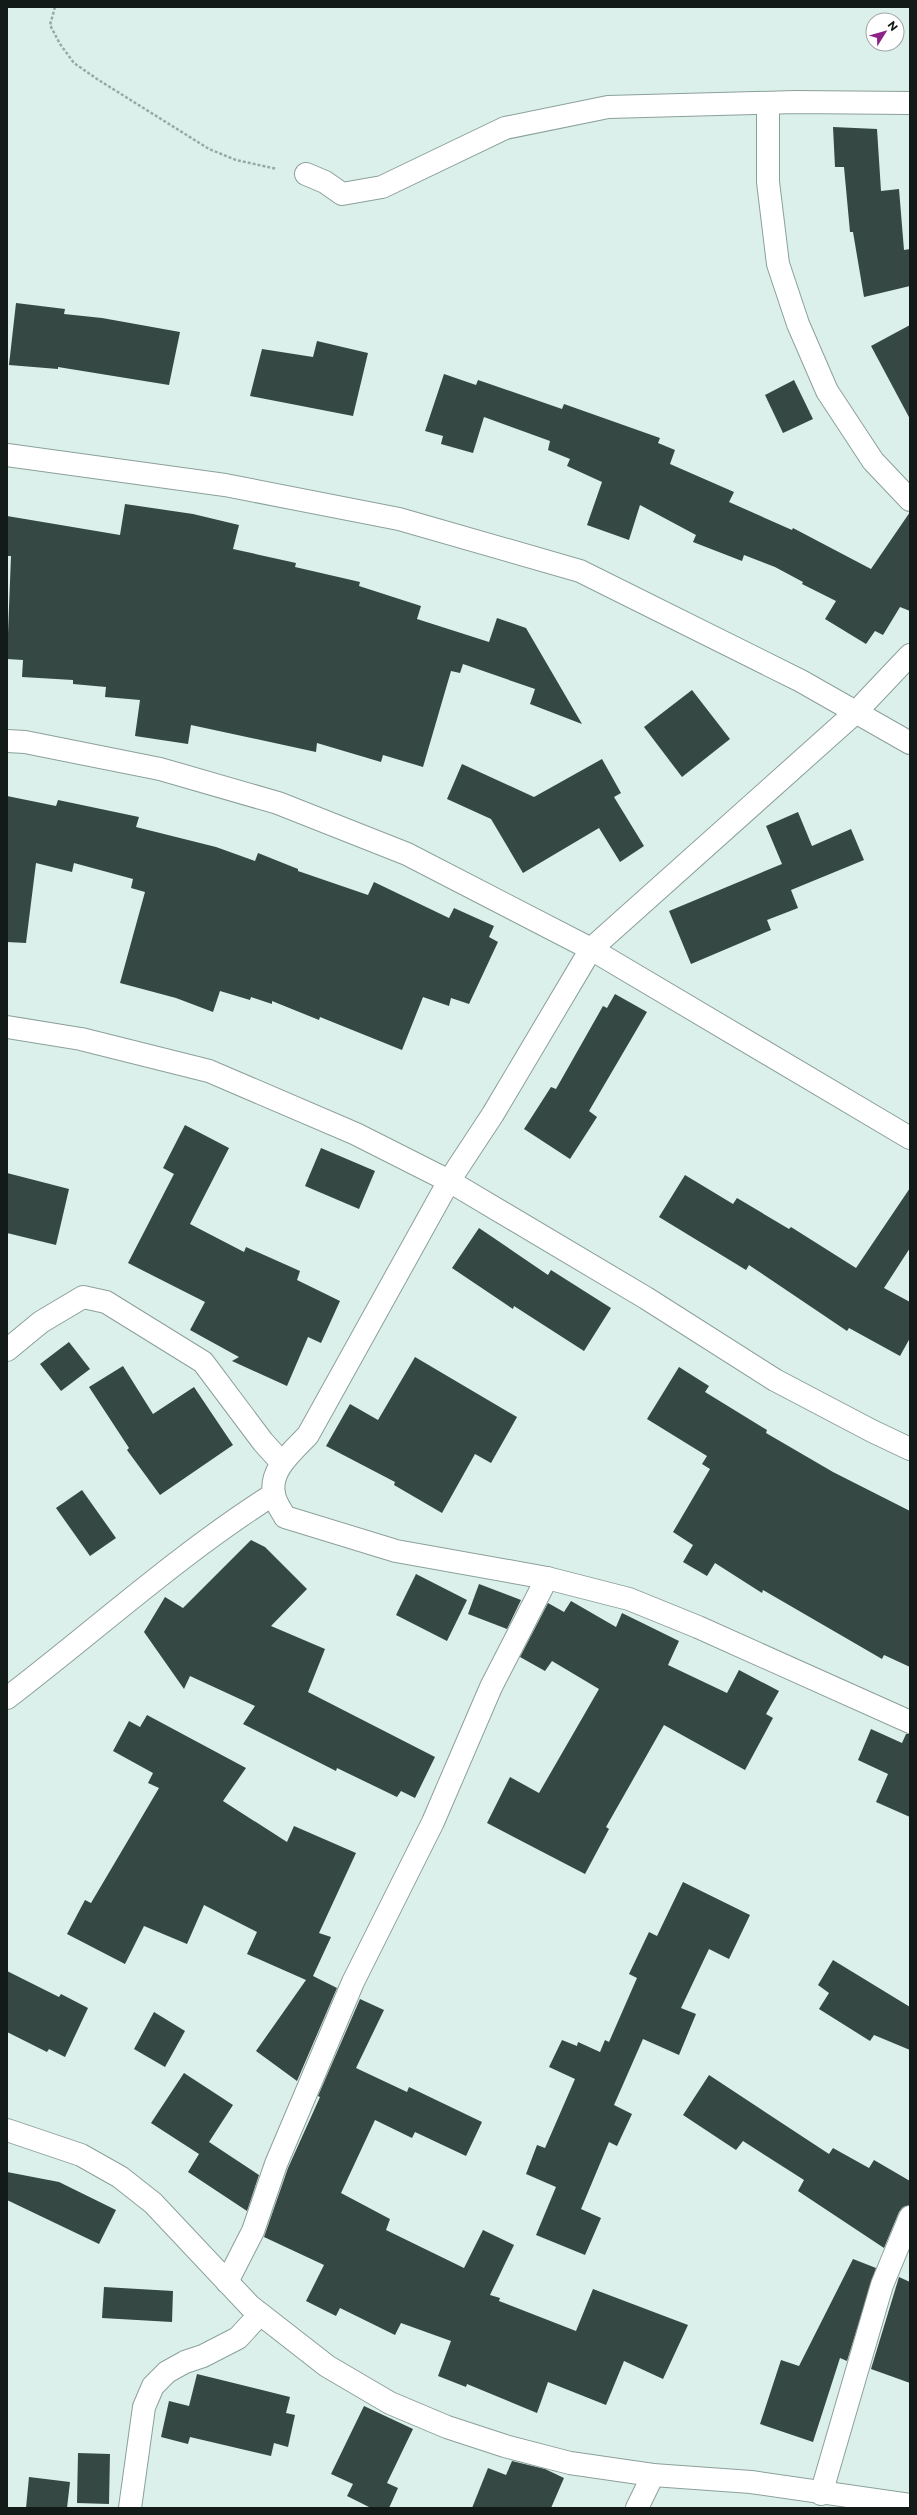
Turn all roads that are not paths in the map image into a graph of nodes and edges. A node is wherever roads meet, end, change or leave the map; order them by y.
1 (768, 103) junction
2 (910, 103) edge
3 (306, 174) road end
4 (7, 455) edge
5 (910, 500) edge
6 (910, 655) edge
7 (856, 712) junction
8 (7, 741) edge
9 (910, 743) edge
10 (592, 948) junction
11 (7, 1027) edge
12 (910, 1138) edge
13 (449, 1181) junction
14 (7, 1350) edge
15 (910, 1449) edge
16 (282, 1463) junction
17 (274, 1494) junction
18 (547, 1578) junction
19 (7, 1698) edge
20 (910, 1722) edge
21 (7, 2130) edge
22 (910, 2217) edge
23 (227, 2282) junction
24 (260, 2314) junction
25 (653, 2476) junction
26 (822, 2494) junction
27 (910, 2505) edge
28 (130, 2508) edge
29 (637, 2508) edge

1 - 2 street
1 - 3 street
1 - 5 street
4 - 7 street
6 - 7 street
7 - 9 street
7 - 10 street
8 - 10 street
10 - 12 street
10 - 13 street
11 - 13 street
13 - 15 street
13 - 16 street
14 - 16 street
16 - 17 street
17 - 18 street
17 - 19 street
18 - 20 street
18 - 23 street
21 - 23 street
22 - 26 street
23 - 24 street
24 - 25 street
24 - 28 street
25 - 26 street
25 - 29 street
26 - 27 street

